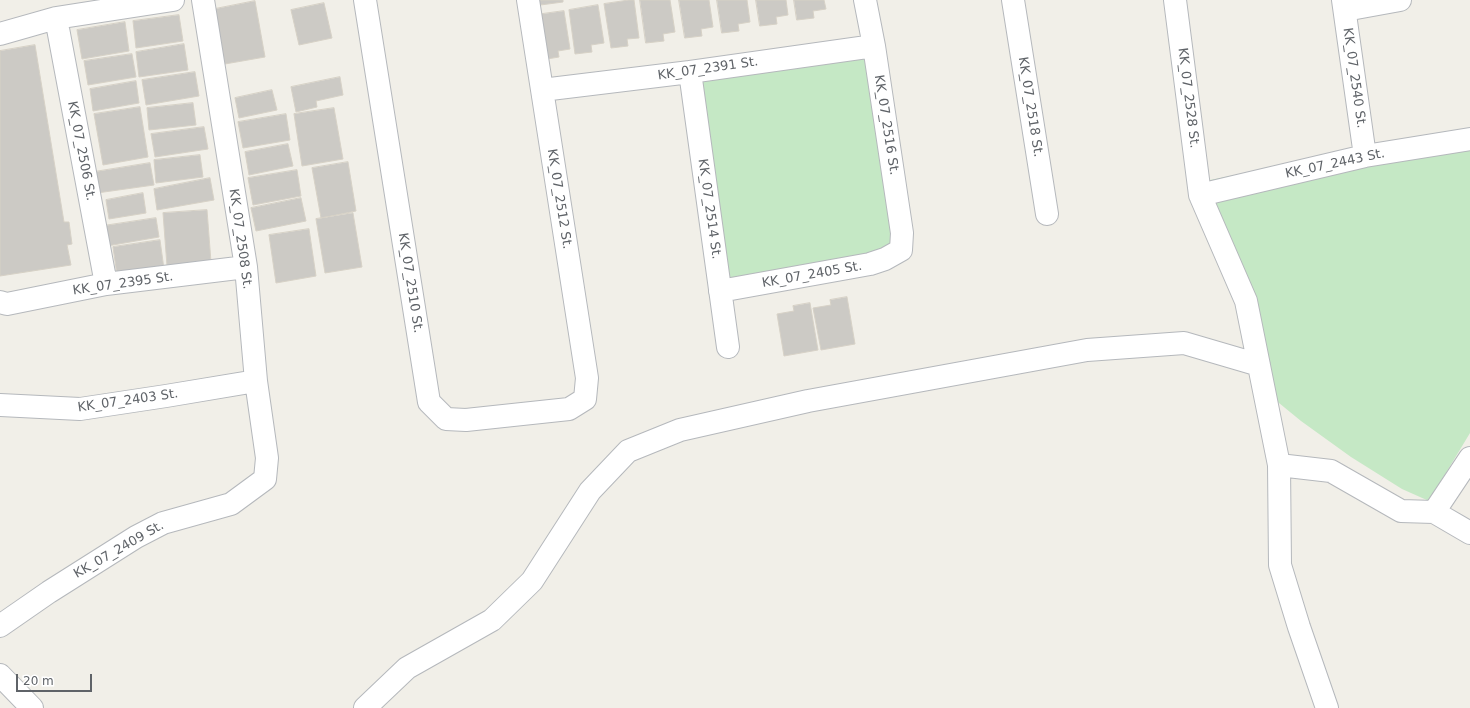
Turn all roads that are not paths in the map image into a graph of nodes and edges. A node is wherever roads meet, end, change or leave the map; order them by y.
1 (172, 0) edge
2 (203, 0) edge
3 (365, 0) edge
4 (528, 0) edge
5 (865, 0) edge
6 (1013, 0) edge
7 (1175, 0) edge
8 (1400, 0) edge
9 (1344, 5) edge
10 (56, 18) junction
11 (0, 34) edge
12 (874, 46) junction
13 (690, 72) junction
14 (542, 90) junction
15 (1470, 139) edge
16 (1365, 156) junction
17 (1200, 195) junction
18 (1047, 214) dead end
19 (901, 250) joint
20 (246, 268) junction
21 (106, 284) junction
22 (720, 292) junction
23 (0, 302) edge
24 (728, 347) dead end
25 (1259, 365) junction
26 (256, 381) junction
27 (585, 399) joint
28 (0, 405) edge
29 (1470, 458) edge
30 (1279, 464) junction
31 (265, 479) joint
32 (1434, 512) junction
33 (1470, 533) edge
34 (0, 626) edge
35 (0, 675) edge
36 (32, 708) edge
37 (365, 708) edge
38 (1327, 708) edge

1 - 10 street
2 - 20 street, KK_07_2508 St.
3 - 27 street, KK_07_2510 St.
4 - 14 street, KK_07_2512 St.
5 - 12 street, KK_07_2516 St.
6 - 18 street, KK_07_2518 St.
7 - 17 street, KK_07_2528 St.
8 - 9 street
9 - 16 street, KK_07_2540 St.
10 - 11 street
10 - 21 street, KK_07_2506 St.
12 - 13 street, KK_07_2391 St.
12 - 19 street, KK_07_2516 St.
13 - 14 street, KK_07_2391 St.
13 - 22 street, KK_07_2514 St.
14 - 27 street, KK_07_2512 St.
15 - 16 street, KK_07_2443 St.
16 - 17 street, KK_07_2443 St.
17 - 25 street, KK_07_2528 St.
19 - 22 street, KK_07_2405 St.
20 - 21 street, KK_07_2395 St.
20 - 26 street, KK_07_2508 St.
21 - 23 street, KK_07_2395 St.
22 - 24 street, KK_07_2514 St.
25 - 30 street, KK_07_2528 St.
25 - 37 street
26 - 28 street, KK_07_2403 St.
26 - 31 street, KK_07_2508 St.
29 - 32 street
30 - 32 street
30 - 38 street, KK_07_2528 St.
31 - 34 street, KK_07_2409 St.
32 - 33 street
35 - 36 street

